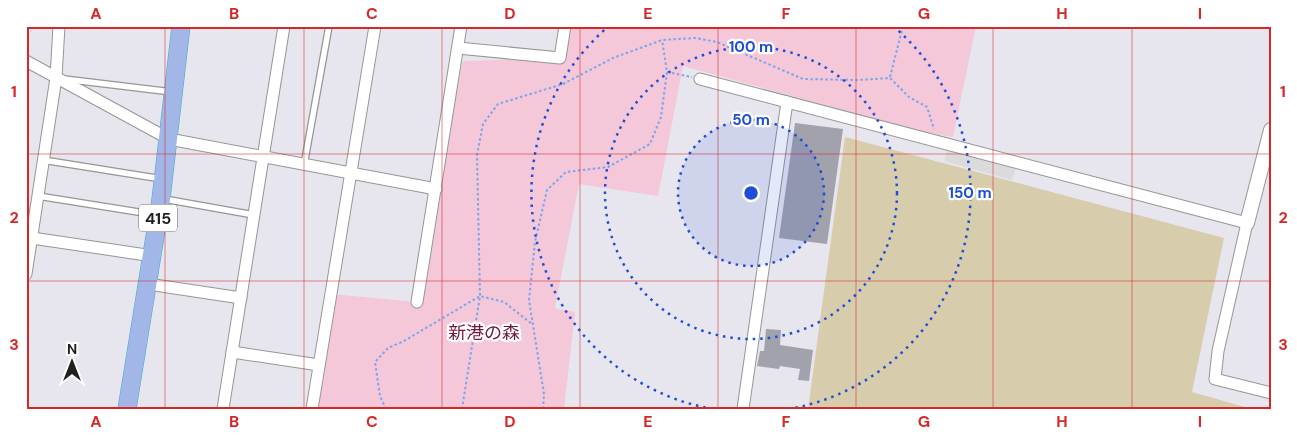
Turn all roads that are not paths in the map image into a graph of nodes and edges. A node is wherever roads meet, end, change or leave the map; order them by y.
1 (60, 26) edge
2 (181, 26) edge
3 (284, 26) edge
4 (329, 26) edge
5 (375, 26) edge
6 (461, 26) edge
7 (565, 26) edge
8 (458, 48) junction
9 (26, 61) edge
10 (56, 78) junction
11 (700, 79) road end
12 (174, 92) junction
13 (787, 102) junction
14 (1271, 130) edge
15 (169, 139) junction
16 (263, 157) junction
17 (44, 160) junction
18 (304, 165) junction
19 (351, 174) junction
20 (164, 180) junction
21 (436, 189) junction
22 (38, 196) junction
23 (160, 207) junction
24 (254, 215) junction
25 (1247, 223) junction
26 (32, 238) junction
27 (153, 256) junction
28 (26, 274) edge
29 (148, 284) junction
30 (241, 298) junction
31 (417, 302) dead end
32 (232, 352) junction
33 (319, 365) junction
34 (1271, 393) edge
35 (127, 409) edge
36 (223, 409) edge
37 (312, 409) edge
38 (743, 409) edge

1 - 10 street
2 - 12 highway, 415
3 - 16 street
4 - 18 lane
5 - 19 street
6 - 8 street
7 - 8 street
8 - 21 street
9 - 10 street
10 - 12 lane
10 - 15 street
10 - 17 street
11 - 13 street
12 - 15 highway, 415
13 - 25 street
13 - 38 street
14 - 25 street
15 - 16 street
15 - 20 highway, 415
16 - 18 street
16 - 24 street
17 - 20 lane
17 - 22 street
18 - 19 street
19 - 21 street
19 - 33 street
20 - 23 highway, 415
21 - 31 street
22 - 23 lane
22 - 26 street
23 - 24 lane
23 - 27 highway, 415
24 - 30 street
25 - 34 street
26 - 27 street
26 - 28 street
27 - 29 highway, 415
29 - 30 street
29 - 35 highway, 415
30 - 32 street
32 - 33 street
32 - 36 street
33 - 37 street

